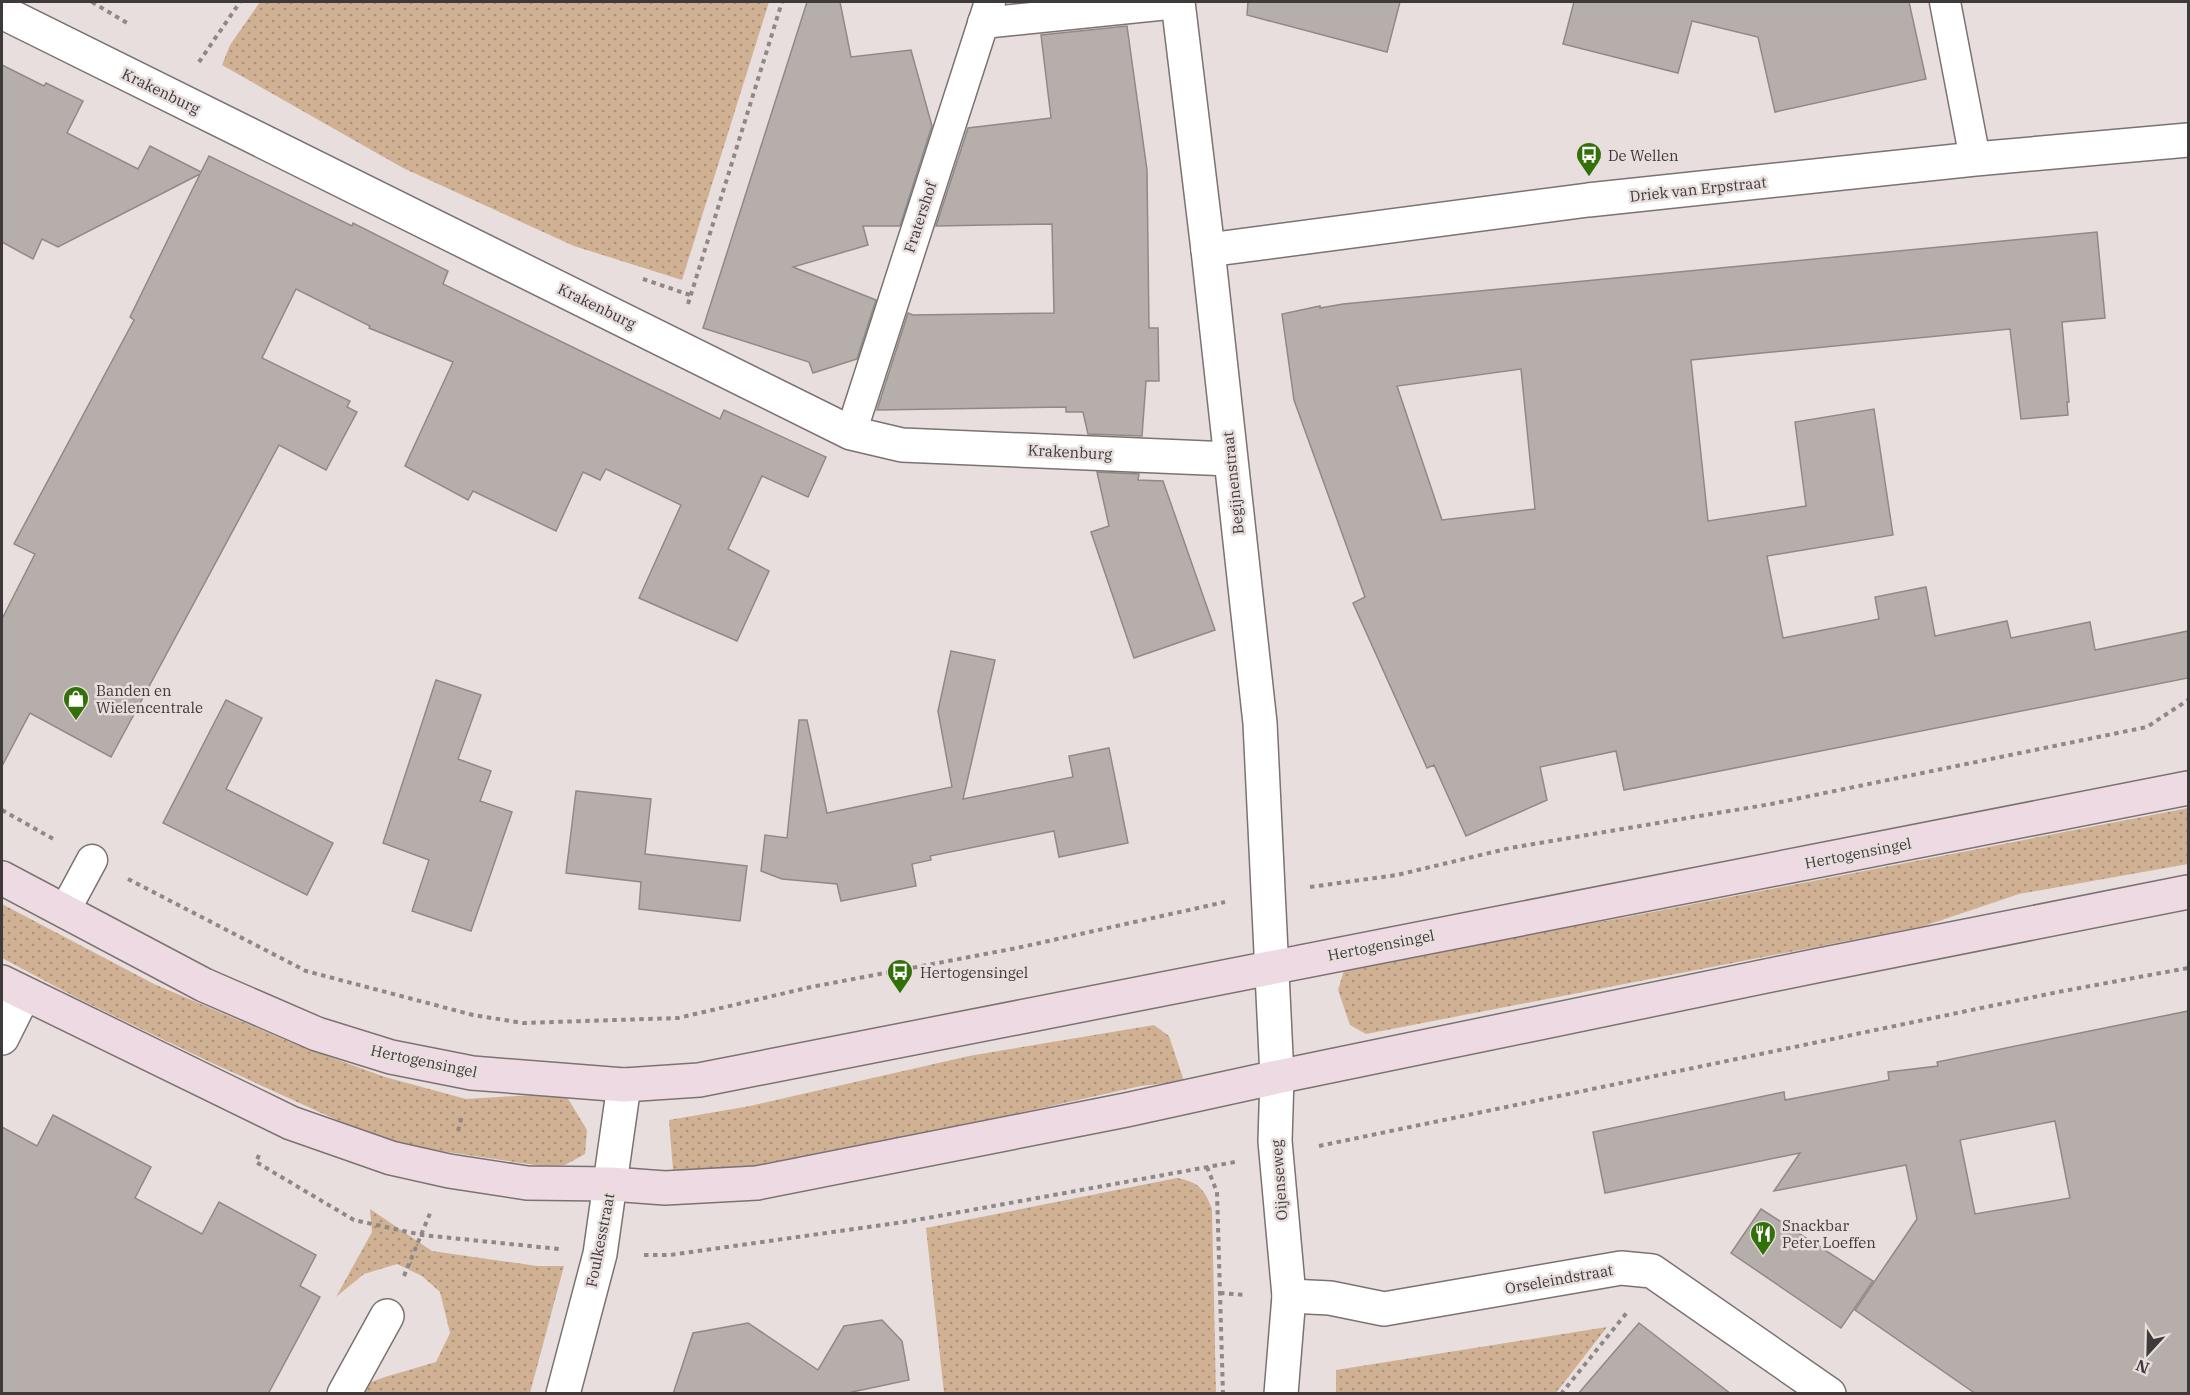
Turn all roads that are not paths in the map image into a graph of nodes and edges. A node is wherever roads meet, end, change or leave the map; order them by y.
1 (1178, 2) edge
2 (1945, 2) edge
3 (2, 12) edge
4 (986, 12) edge
5 (2188, 140) edge
6 (1975, 159) junction
7 (1208, 250) junction
8 (851, 433) junction
9 (1230, 459) junction
10 (2188, 788) edge
11 (93, 860) road end
12 (2, 878) edge
13 (2188, 892) edge
14 (64, 912) junction
15 (1273, 967) junction
16 (13, 988) edge
17 (2, 1038) edge
18 (1277, 1077) junction
19 (624, 1085) junction
20 (611, 1184) junction
21 (1289, 1296) junction
22 (387, 1316) dead end
23 (344, 1394) edge
24 (563, 1394) edge
25 (1281, 1394) edge
26 (1829, 1394) edge

1 - 4 lane
1 - 7 street, Begijnenstraat
2 - 6 lane
3 - 8 street, Krakenburg
4 - 8 lane, Fratershof
5 - 6 street, Driek van Erpstraat
6 - 7 street, Driek van Erpstraat
7 - 9 street, Begijnenstraat
8 - 9 street, Krakenburg
9 - 15 street, Begijnenstraat
10 - 15 main road, Hertogensingel
11 - 14 lane
12 - 14 main road, Hertogensingel
13 - 18 main road
14 - 19 main road, Hertogensingel
15 - 18 street, Oijenseweg
15 - 19 main road, Hertogensingel
16 - 17 street
16 - 20 main road
18 - 20 main road
18 - 21 street, Oijenseweg
19 - 20 street, Foulkesstraat
20 - 24 street, Foulkesstraat
21 - 25 street, Oijenseweg
21 - 26 street, Orseleindstraat
22 - 23 street

